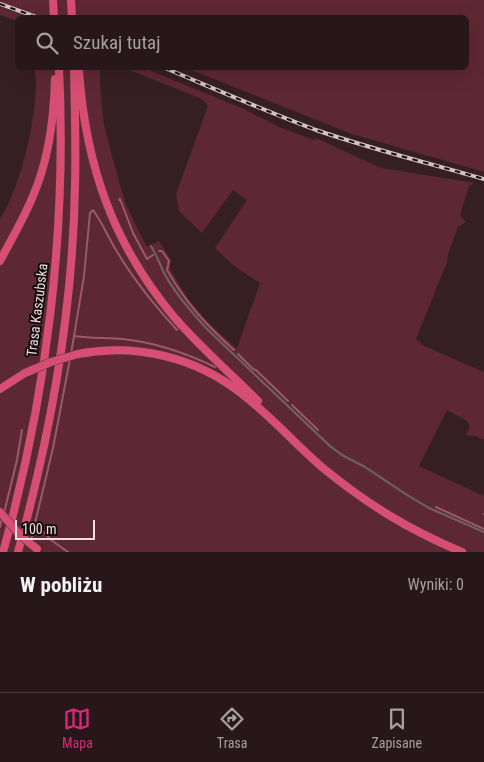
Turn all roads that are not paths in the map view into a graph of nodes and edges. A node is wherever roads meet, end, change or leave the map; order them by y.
1 (53, 1) edge
2 (54, 15) edge
3 (55, 70) edge
4 (59, 70) edge
5 (74, 70) edge
6 (79, 70) edge
7 (151, 246) dead end
8 (0, 261) edge
9 (0, 389) edge
10 (294, 440) junction
11 (0, 512) edge
12 (484, 532) edge
13 (38, 551) edge
14 (3, 552) edge
15 (18, 552) edge
16 (462, 552) edge

1 - 2 highway
3 - 8 highway
4 - 14 highway, Trasa Kaszubska
5 - 15 highway, Trasa Kaszubska
6 - 10 highway
7 - 12 lane
9 - 10 highway, bridge
10 - 16 highway
11 - 13 highway, bridge

